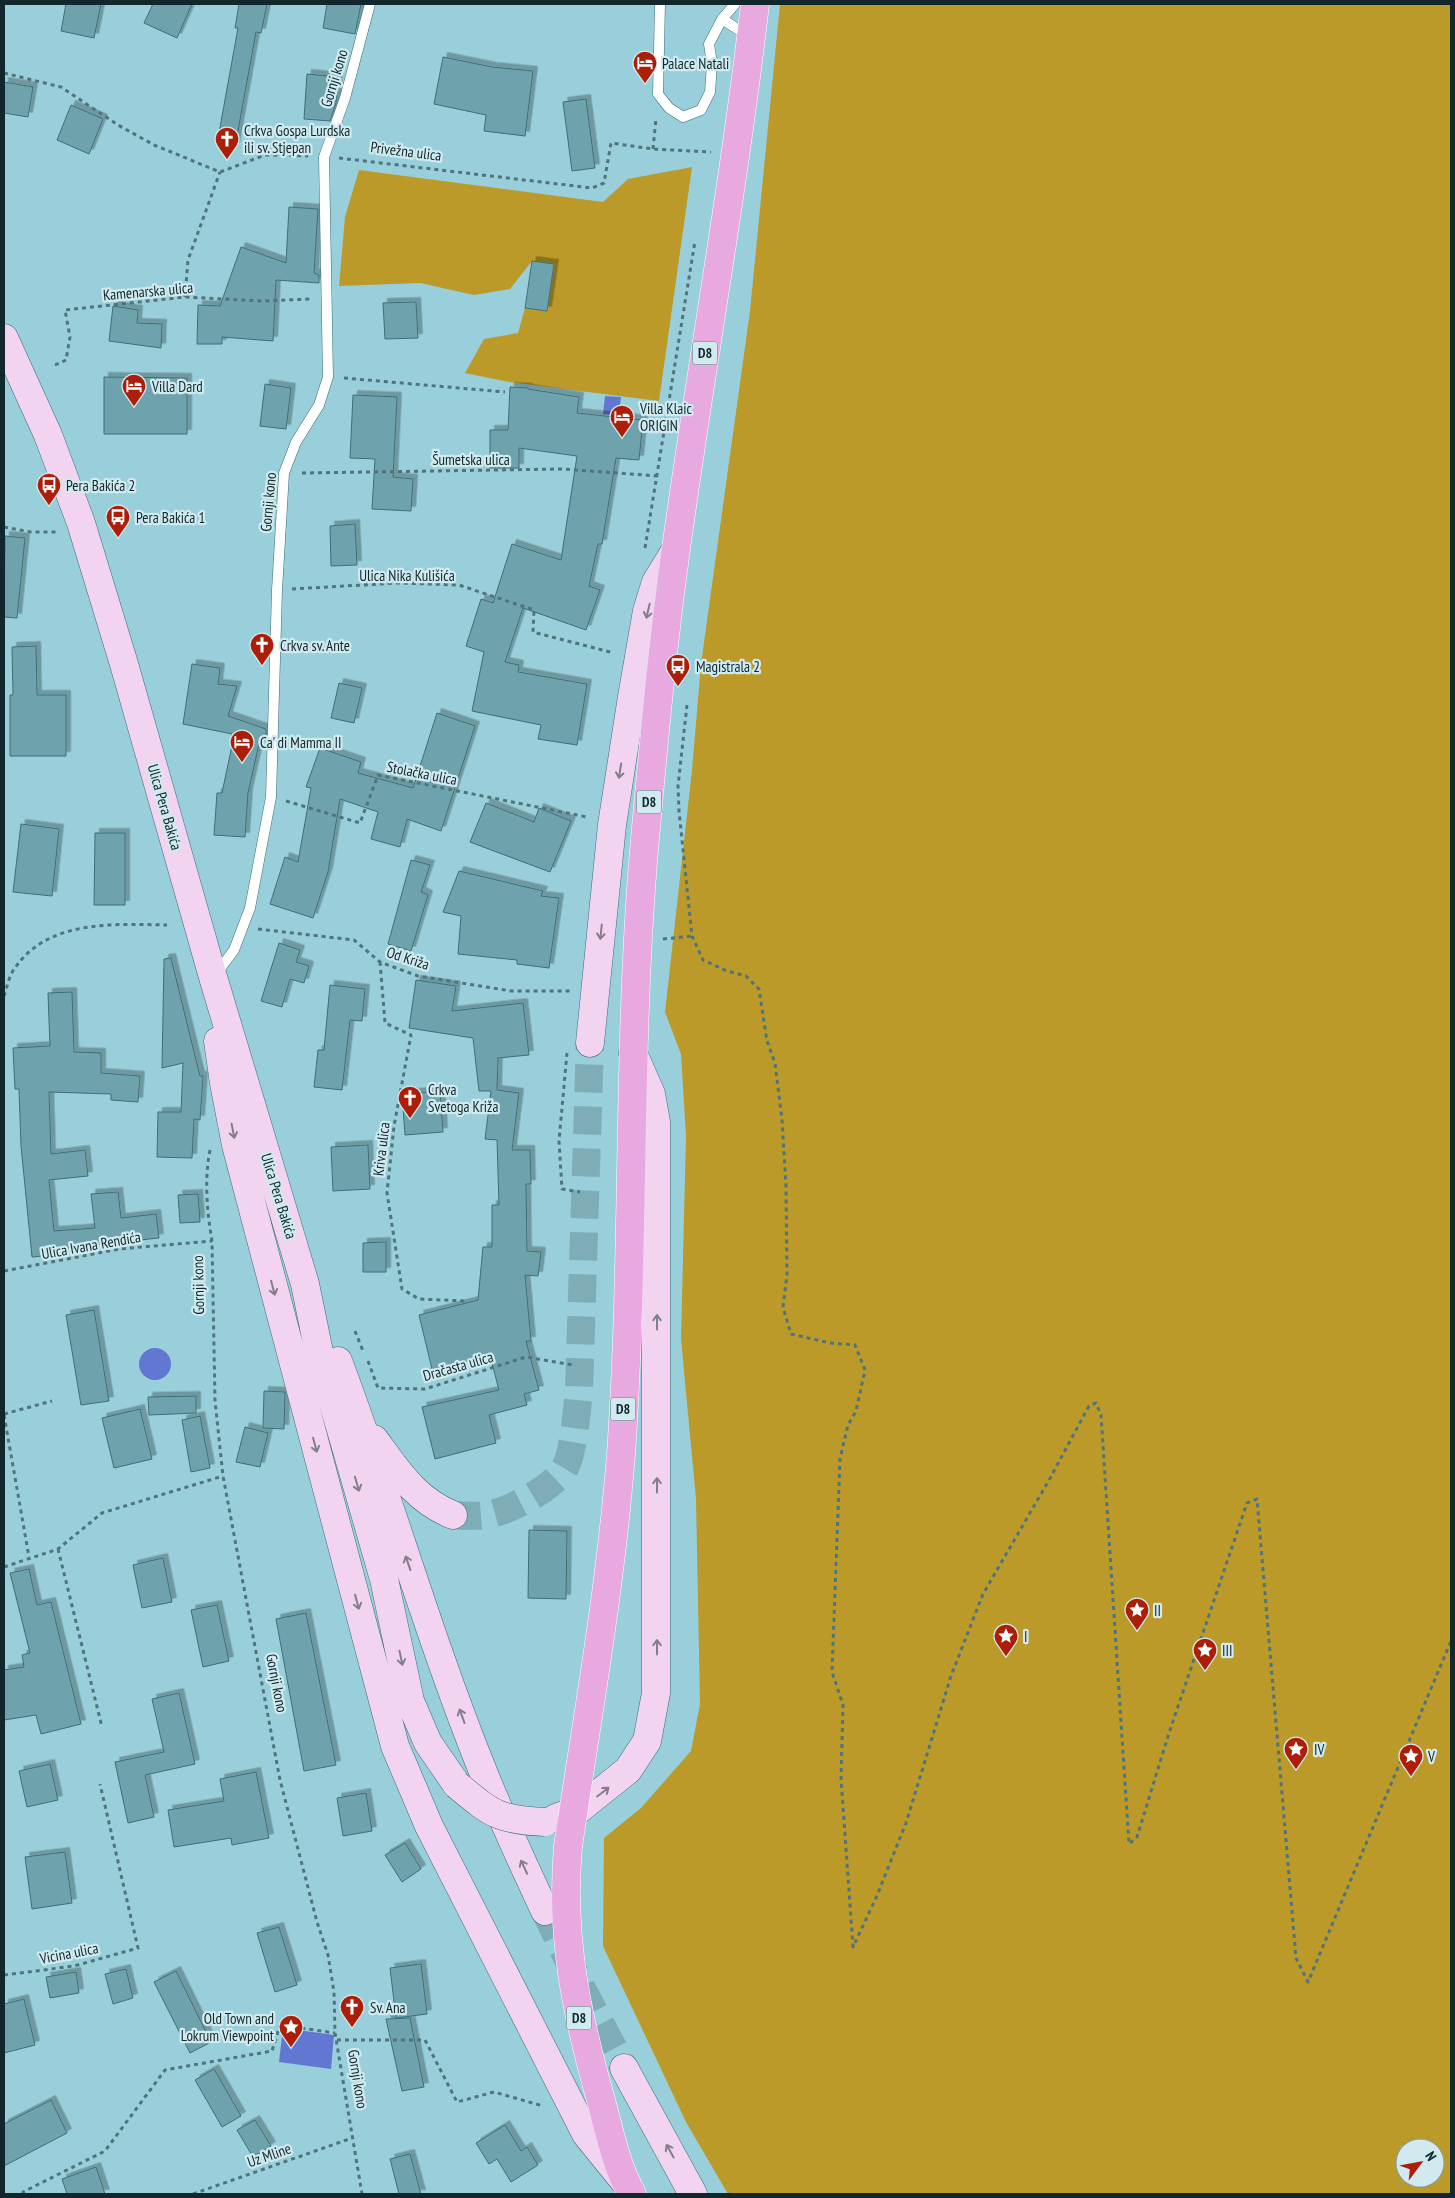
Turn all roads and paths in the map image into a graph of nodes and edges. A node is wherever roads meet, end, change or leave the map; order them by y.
1 (370, 4) edge
2 (660, 4) edge
3 (735, 4) edge
4 (755, 4) edge
5 (722, 19) junction
6 (751, 44) junction
7 (4, 73) edge
8 (658, 94) junction
9 (653, 149) junction
10 (722, 153) junction
11 (324, 156) junction
12 (708, 162) dead end
13 (220, 172) junction
14 (695, 238) dead end
15 (185, 298) junction
16 (325, 298) junction
17 (4, 338) edge
18 (55, 365) dead end
19 (328, 377) junction
20 (505, 392) dead end
21 (284, 473) junction
22 (4, 527) edge
23 (59, 532) dead end
24 (675, 551) junction
25 (277, 590) junction
26 (618, 654) dead end
27 (688, 705) dead end
28 (271, 797) junction
29 (593, 818) dead end
30 (167, 926) dead end
31 (242, 928) junction
32 (380, 962) junction
33 (213, 977) junction
34 (4, 996) edge
35 (573, 1000) dead end
36 (579, 1045) joint
37 (633, 1053) junction
38 (206, 1170) dead end
39 (580, 1192) dead end
40 (212, 1241) junction
41 (4, 1271) edge
42 (305, 1284) junction
43 (466, 1301) dead end
44 (355, 1331) dead end
45 (573, 1364) dead end
46 (52, 1401) dead end
47 (4, 1414) edge
48 (361, 1422) junction
49 (223, 1476) junction
50 (452, 1514) tunnel mouth
51 (58, 1549) junction
52 (29, 1557) junction
53 (4, 1567) edge
54 (1451, 1641) edge
55 (102, 1727) dead end
56 (100, 1784) dead end
57 (545, 1911) tunnel mouth
58 (4, 1975) edge
59 (335, 2032) junction
60 (337, 2040) junction
61 (624, 2068) tunnel mouth
62 (567, 2095) junction
63 (352, 2138) junction
64 (630, 2189) edge
65 (23, 2194) edge
66 (193, 2194) edge
67 (362, 2194) edge
68 (693, 2194) edge

1 - 11 lane, Gornji kono
2 - 8 lane
3 - 5 lane
4 - 6 main road, D8
5 - 6 lane
5 - 8 lane
6 - 10 main road, D8
7 - 13 path
8 - 9 path
9 - 10 path, Privežna ulica
9 - 11 path, Privežna ulica
10 - 12 path
10 - 24 main road, D8
11 - 13 path, Privežna ulica
11 - 16 lane, Gornji kono
13 - 15 path
14 - 21 path, Šumetska ulica
15 - 16 path, Kamenarska ulica
15 - 18 path, Kamenarska ulica
16 - 19 lane, Gornji kono
17 - 33 main road, Ulica Pera Bakića
19 - 20 path
19 - 21 lane, Gornji kono
21 - 25 lane, Gornji kono
22 - 23 path
24 -> 36 main road
24 - 37 main road, D8
25 - 26 path, Ulica Nika Kulišića
25 - 28 lane, Gornji kono
27 - 54 path
28 - 29 path, Stolačka ulica
28 - 31 lane, Gornji kono
30 - 34 path
31 - 32 path, Od Križa
31 - 33 lane, Gornji kono
32 - 35 path, Od Križa
32 - 43 path, Kriva ulica
33 - 42 main road, Ulica Pera Bakića
33 -> 62 main road
36 - 39 path
42 -> 37 main road, bridge
37 - 64 main road, D8, bridge
38 - 40 path, Gornji kono
40 - 41 path, Ulica Ivana Rendića
40 - 49 path, Gornji kono
42 - 48 main road
44 - 45 path, Dračasta ulica
46 - 47 path
47 - 52 path
48 - 50 main road
57 -> 48 main road
49 - 51 path
49 - 59 path, Gornji kono
51 - 52 path
51 - 55 path
52 - 53 path
56 - 58 path, Vicina ulica
59 - 60 path, Gornji kono
59 - 65 path
60 - 62 path
60 - 63 path, Gornji kono
68 -> 61 main road
62 - 64 main road
63 - 66 path, Uz Mline
63 - 67 path, Gornji kono

